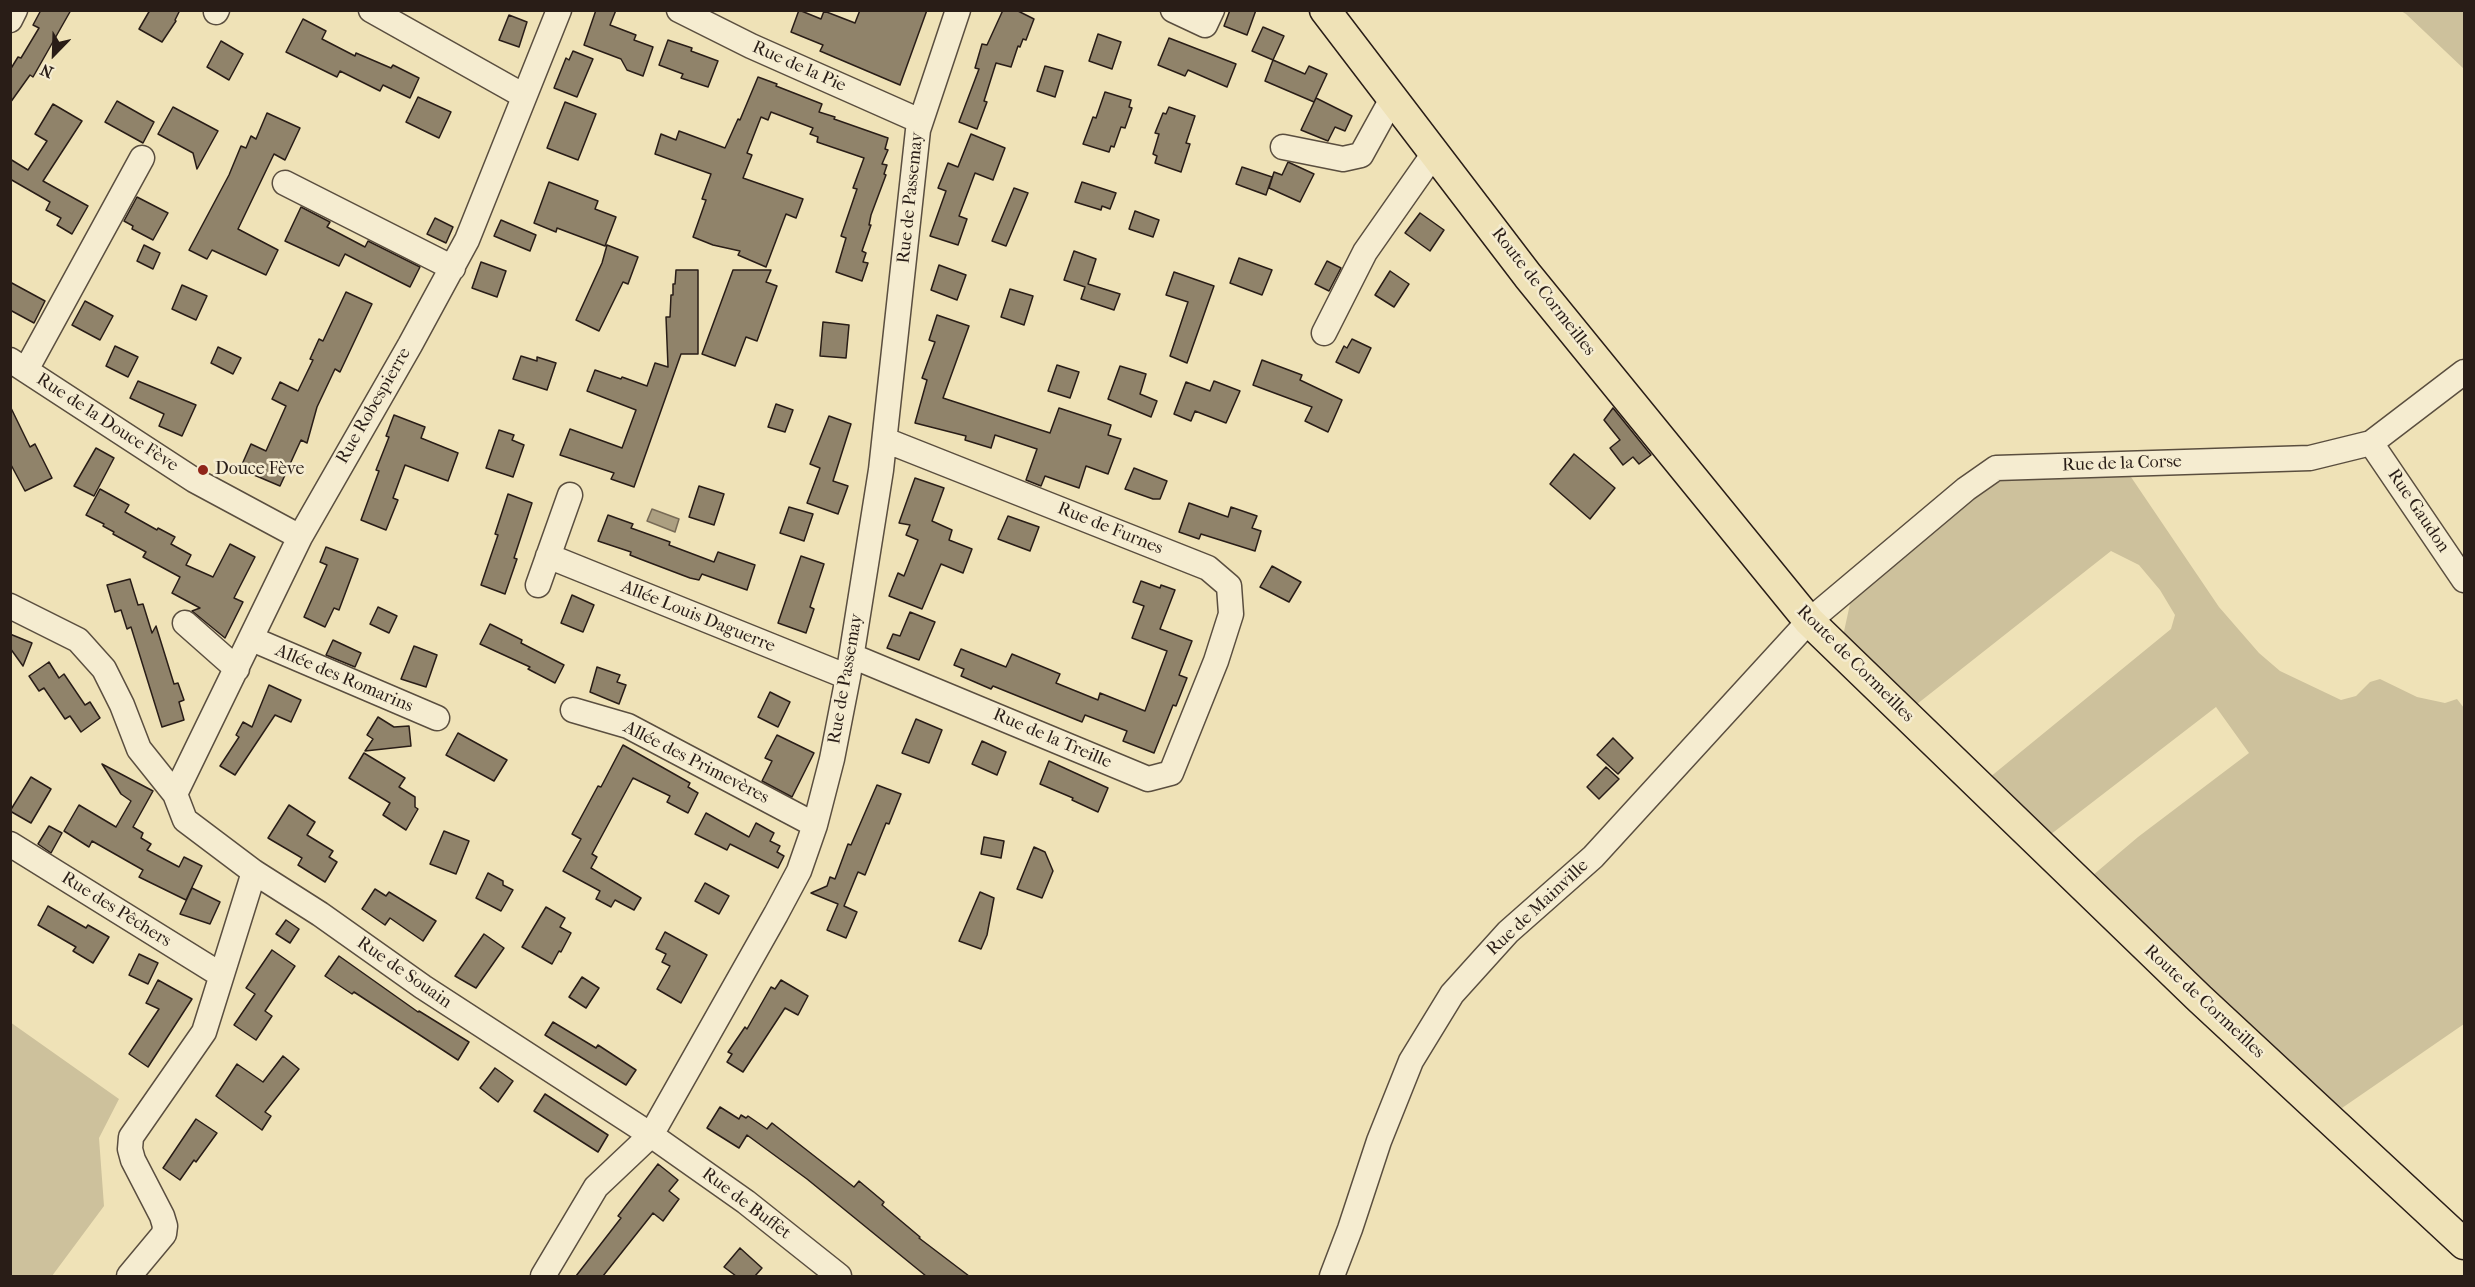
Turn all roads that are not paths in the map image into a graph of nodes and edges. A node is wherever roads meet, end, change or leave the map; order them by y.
1 (15, 10) edge
2 (371, 10) edge
3 (558, 10) edge
4 (679, 10) edge
5 (958, 10) edge
6 (1173, 10) edge
7 (1212, 10) edge
8 (1325, 10) edge
9 (10, 20) edge
10 (524, 96) junction
11 (1393, 97) junction
12 (920, 121) junction
13 (1283, 147) dead end
14 (1435, 152) junction
15 (142, 158) dead end
16 (285, 183) dead end
17 (453, 268) junction
18 (1324, 333) dead end
19 (18, 365) edge
20 (2464, 372) edge
21 (885, 440) junction
22 (2371, 442) junction
23 (570, 495) dead end
24 (300, 537) junction
25 (548, 556) junction
26 (2464, 580) edge
27 (538, 585) dead end
28 (10, 606) edge
29 (1809, 621) junction
30 (185, 623) dead end
31 (252, 639) junction
32 (850, 667) junction
33 (237, 669) junction
34 (1204, 690) joint
35 (573, 710) dead end
36 (437, 718) dead end
37 (175, 794) junction
38 (815, 825) junction
39 (10, 844) edge
40 (254, 872) junction
41 (221, 975) junction
42 (651, 1135) junction
43 (2464, 1244) edge
44 (129, 1276) edge
45 (543, 1276) edge
46 (839, 1276) edge
47 (1332, 1276) edge

1 - 9 street
2 - 10 street
3 - 10 street, Rue Robespierre
4 - 12 street, Rue de la Pie
5 - 12 street, Rue de Passemay
6 - 7 street
8 - 11 main road, Route de Cormeilles
10 - 17 street, Rue Robespierre
11 - 13 street
11 - 14 main road, Route de Cormeilles
12 - 21 street, Rue de Passemay
14 - 18 street
14 - 29 main road, Route de Cormeilles
15 - 19 street
16 - 17 street
17 - 24 street, Rue Robespierre
19 - 24 street, Rue de la Douce Fève
20 - 22 street, Rue de la Corse
21 - 32 street, Rue de Passemay
21 - 34 street, Rue de Furnes
22 - 26 street, Rue Gaudon
22 - 29 street, Rue de la Corse
23 - 25 street
24 - 31 street, Rue Robespierre
25 - 27 street
25 - 32 street, Allée Louis Daguerre
28 - 37 street, Rue de Souain
29 - 43 main road, Route de Cormeilles
29 - 47 street, Rue de Mainville
30 - 33 street
31 - 33 street, Rue Robespierre
31 - 36 street, Allée des Romarins
32 - 34 street, Rue de la Treille
32 - 38 street, Rue de Passemay
33 - 37 street, Rue Robespierre
35 - 38 street, Allée des Primevères
37 - 40 street, Rue de Souain
38 - 42 street, Rue de Passemay
39 - 41 street, Rue des Pêchers
40 - 41 street
40 - 42 street, Rue de Souain
41 - 44 street
42 - 45 street, Rue de Passemay
42 - 46 street, Rue de Buffet

